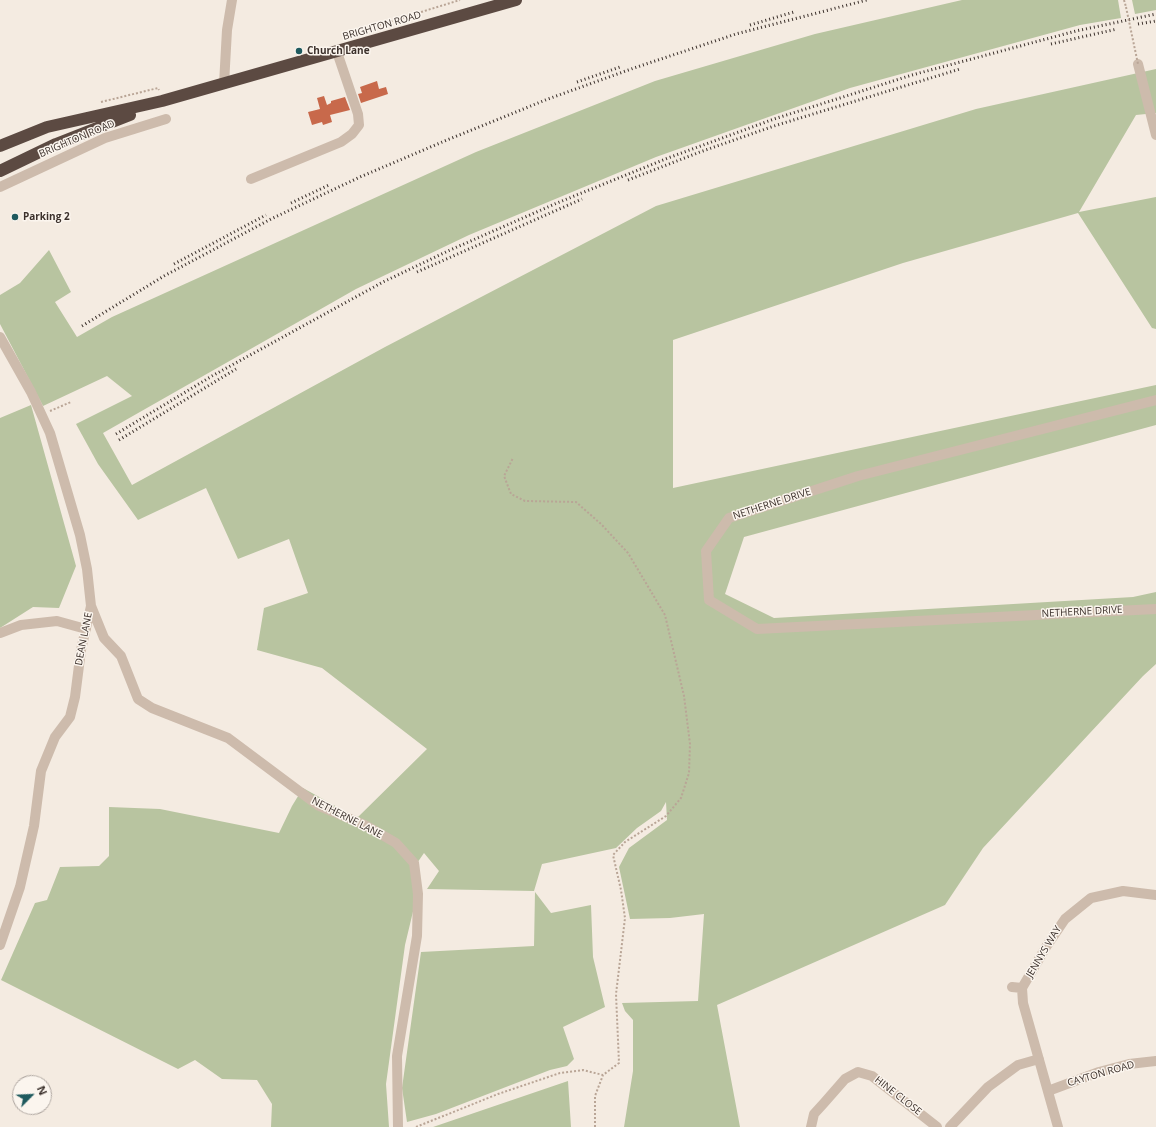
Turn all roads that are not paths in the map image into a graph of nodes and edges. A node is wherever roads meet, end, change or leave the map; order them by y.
1 (232, 0) edge
2 (516, 0) edge
3 (337, 52) junction
4 (1138, 64) road end
5 (224, 84) junction
6 (162, 102) junction
7 (166, 119) dead end
8 (1156, 135) edge
9 (0, 146) edge
10 (19, 161) junction
11 (0, 171) edge
12 (26, 174) junction
13 (251, 179) dead end
14 (0, 187) edge
15 (0, 337) edge
16 (1156, 400) edge
17 (91, 606) junction
18 (1156, 609) edge
19 (86, 629) junction
20 (0, 633) edge
21 (1156, 894) edge
22 (0, 945) edge
23 (1012, 987) dead end
24 (1022, 988) junction
25 (1039, 1059) junction
26 (1156, 1061) edge
27 (1048, 1091) junction
28 (398, 1127) edge
29 (810, 1127) edge
30 (937, 1127) edge
31 (950, 1127) edge
32 (1058, 1127) edge

1 - 5 street
2 - 3 highway, BRIGHTON ROAD
3 - 5 highway, BRIGHTON ROAD
3 - 13 street
4 - 8 street
5 - 6 highway, BRIGHTON ROAD
6 - 9 highway, BRIGHTON ROAD
6 - 10 highway, BRIGHTON ROAD
7 - 12 street, BRIGHTON ROAD
10 - 11 highway, BRIGHTON ROAD
10 - 12 street
12 - 14 street, BRIGHTON ROAD
15 - 17 street, DEAN LANE
16 - 18 street, NETHERNE DRIVE
17 - 19 street, DEAN LANE
17 - 28 street, NETHERNE LANE
19 - 20 street
19 - 22 street, DEAN LANE
21 - 24 street, JENNYS WAY
23 - 24 street, JENNYS WAY
24 - 25 street, JENNYS WAY
25 - 27 street, JENNYS WAY
25 - 31 street
26 - 27 street, CAYTON ROAD
27 - 32 street, JENNYS WAY
29 - 30 street, HINE CLOSE

